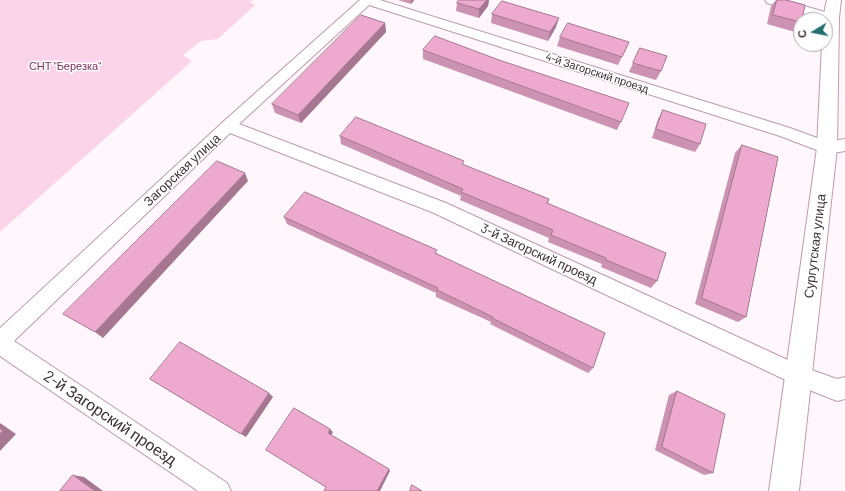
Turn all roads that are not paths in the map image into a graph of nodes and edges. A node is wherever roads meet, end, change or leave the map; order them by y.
1 (367, 0) edge
2 (771, 0) edge
3 (832, 9) edge
4 (228, 126) junction
5 (836, 147) edge
6 (0, 343) edge
7 (799, 376) junction
8 (845, 388) edge
9 (219, 491) edge
10 (784, 491) edge

1 - 4 street, Загорская улица
1 - 5 street, 4-й Загорский проезд
2 - 3 street
3 - 5 street, Сургутская улица
4 - 6 street, Загорская улица
4 - 7 street, 3-й Загорский проезд
5 - 7 street, Сургутская улица
6 - 9 street, 2-й Загорский проезд
7 - 8 street, 3-й Загорский проезд
7 - 10 street, Сургутская улица

